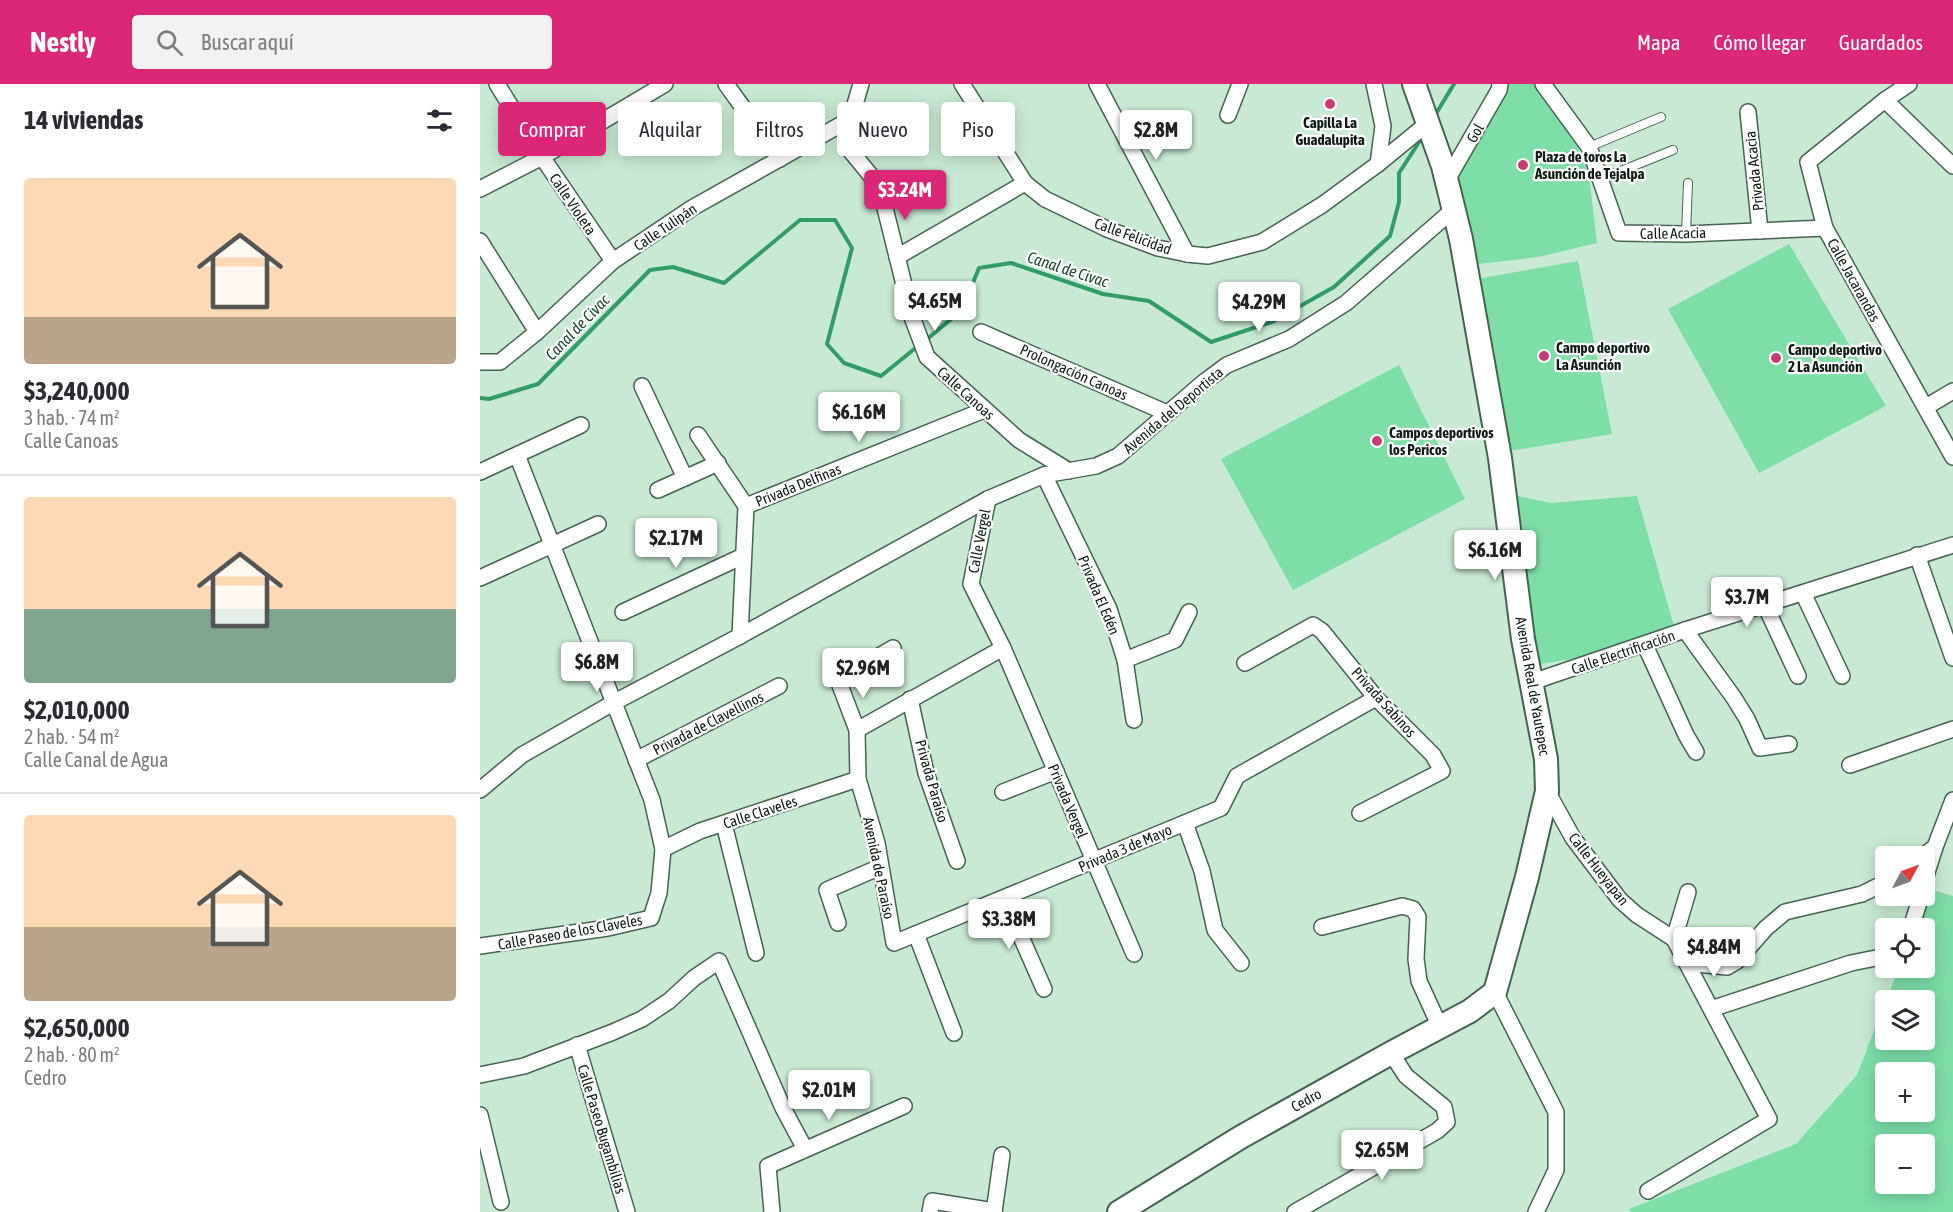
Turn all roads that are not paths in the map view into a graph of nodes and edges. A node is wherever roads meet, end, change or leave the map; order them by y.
1 (497, 84) edge
2 (726, 84) edge
3 (861, 84) edge
4 (962, 84) edge
5 (1097, 84) edge
6 (1240, 84) edge
7 (1374, 84) edge
8 (1414, 84) edge
9 (1500, 84) edge
10 (1543, 84) edge
11 (1909, 84) edge
12 (655, 86) edge
13 (1885, 100) junction
14 (855, 102) edge
15 (1748, 112) dead end
16 (1228, 115) dead end
17 (1661, 117) dead end
18 (1429, 124) junction
19 (837, 127) edge
20 (1589, 147) junction
21 (1673, 150) dead end
22 (855, 156) edge
23 (542, 157) junction
24 (780, 159) junction
25 (1378, 164) junction
26 (1953, 166) edge
27 (1445, 173) junction
28 (1601, 178) junction
29 (1025, 183) junction
30 (1688, 183) dead end
31 (480, 189) edge
32 (1455, 209) junction
33 (1825, 228) junction
34 (1760, 231) junction
35 (1686, 234) junction
36 (480, 241) edge
37 (1187, 254) junction
38 (897, 256) junction
39 (613, 261) junction
40 (537, 332) junction
41 (981, 332) dead end
42 (480, 362) edge
43 (642, 386) dead end
44 (1953, 391) edge
45 (1926, 407) junction
46 (984, 410) junction
47 (1167, 413) junction
48 (580, 425) dead end
49 (698, 435) dead end
50 (517, 455) junction
51 (1953, 457) edge
52 (718, 463) junction
53 (1069, 471) junction
54 (480, 472) edge
55 (1044, 475) junction
56 (686, 478) junction
57 (658, 490) dead end
58 (988, 500) junction
59 (746, 506) junction
60 (598, 524) dead end
61 (553, 545) junction
62 (1953, 545) edge
63 (1917, 555) junction
64 (743, 556) junction
65 (480, 578) edge
66 (1803, 592) junction
67 (1765, 605) junction
68 (623, 612) dead end
69 (1189, 612) dead end
70 (1685, 630) junction
71 (740, 636) junction
72 (1645, 645) junction
73 (893, 648) dead end
74 (1003, 648) junction
75 (1953, 658) edge
76 (1125, 660) junction
77 (1245, 663) dead end
78 (1798, 676) dead end
79 (1842, 676) dead end
80 (1532, 682) junction
81 (779, 686) dead end
82 (1376, 698) junction
83 (910, 699) junction
84 (613, 703) junction
85 (1134, 720) dead end
86 (1953, 729) edge
87 (857, 730) junction
88 (1789, 744) dead end
89 (1696, 752) dead end
90 (636, 760) junction
91 (1850, 765) dead end
92 (1056, 771) junction
93 (858, 779) junction
94 (480, 790) edge
95 (1547, 791) junction
96 (1003, 792) dead end
97 (1953, 800) edge
98 (1360, 813) dead end
99 (1185, 823) junction
100 (724, 824) junction
101 (1932, 846) edge
102 (663, 849) junction
103 (957, 861) dead end
104 (1094, 862) junction
105 (880, 867) junction
106 (1875, 888) edge
107 (1688, 892) dead end
108 (1004, 898) junction
109 (838, 923) dead end
110 (1322, 927) dead end
111 (916, 934) junction
112 (1674, 939) junction
113 (894, 943) joint
114 (480, 946) edge
115 (756, 953) dead end
116 (1134, 954) dead end
117 (1875, 958) edge
118 (1241, 963) dead end
119 (1687, 963) junction
120 (1044, 989) dead end
121 (1496, 992) junction
122 (1712, 1009) junction
123 (1440, 1027) junction
124 (954, 1033) dead end
125 (577, 1046) junction
126 (1391, 1053) junction
127 (480, 1075) edge
128 (904, 1106) dead end
129 (480, 1115) edge
130 (805, 1149) junction
131 (1002, 1155) dead end
132 (1648, 1191) dead end
133 (501, 1202) dead end
134 (931, 1207) edge
135 (627, 1212) edge
136 (772, 1212) edge
137 (994, 1212) edge
138 (1119, 1212) edge
139 (1295, 1212) edge
140 (1536, 1212) edge

1 - 23 street, Calle Violeta
2 - 24 street
3 - 14 street, Calle Canoas
4 - 29 street, Calle Felicidad
5 - 37 street
6 - 16 street
7 - 25 street
8 - 18 street, Avenida Real de Yautepec
9 - 27 street, Gol
10 - 20 street, Calle Acacia
11 - 13 street
12 - 23 street
13 - 26 street
13 - 33 street, Calle Jacarandas
15 - 34 street, Privada Acacia
17 - 20 lane
18 - 25 street, Calle Felicidad
18 - 27 street, Avenida Real de Yautepec
19 - 24 street, Calle Tulipán
20 - 28 street, Calle Acacia
21 - 28 lane
22 - 38 street, Calle Canoas
23 - 31 street
23 - 39 street, Calle Violeta
24 - 39 street, Calle Tulipán
25 - 37 street, Calle Felicidad
27 - 32 street, Avenida Real de Yautepec
28 - 35 street, Calle Acacia
29 - 37 street, Calle Felicidad
29 - 38 street
30 - 35 lane
32 - 47 street, Avenida del Deportista
32 - 80 street, Avenida Real de Yautepec
33 - 34 street, Calle Acacia
33 - 45 street, Calle Jacarandas
34 - 35 street, Calle Acacia
36 - 40 street
38 - 46 street, Calle Canoas
39 - 40 street, Calle Tulipán
40 - 42 street, Calle Tulipán
41 - 47 street, Prolongación Canoas
43 - 56 street
44 - 45 street
45 - 51 street, Calle Jacarandas
46 - 53 street, Calle Canoas
46 - 59 street, Privada Delfinas
47 - 53 street, Avenida del Deportista
48 - 50 street
49 - 52 street, Privada Delfinas
50 - 54 street
50 - 61 street, Calle Paseo de los Claveles
52 - 56 street
52 - 59 street, Privada Delfinas
53 - 55 street, Avenida del Deportista
55 - 58 street, Avenida del Deportista
55 - 76 street, Privada El Edén
56 - 57 street
58 - 71 street, Avenida del Deportista
58 - 74 street, Calle Vergel
59 - 64 street, Privada Delfinas
60 - 61 street
61 - 65 street
61 - 84 street, Calle Paseo de los Claveles
62 - 63 street, Calle Electrificación
63 - 66 street, Calle Electrificación
63 - 75 street
64 - 68 street
64 - 71 street, Privada Delfinas
66 - 67 street, Calle Electrificación
66 - 79 street
67 - 70 street, Calle Electrificación
67 - 78 street
69 - 76 street
70 - 72 street, Calle Electrificación
70 - 88 street
71 - 84 street, Avenida del Deportista
72 - 80 street, Calle Electrificación
72 - 89 street
73 - 87 street, Avenida de Paraíso
74 - 83 street
74 - 92 street, Privada Vergel
76 - 85 street, Privada El Edén
77 - 82 street, Privada Sabinos
80 - 95 street, Avenida Real de Yautepec
81 - 90 street, Privada de Clavellinos
82 - 98 street, Privada Sabinos
82 - 99 street, Privada 3 de Mayo
83 - 87 street
83 - 103 street, Privada Paraíso
84 - 90 street, Calle Paseo de los Claveles
84 - 94 street, Avenida del Deportista
86 - 91 street
87 - 93 street, Avenida de Paraíso
90 - 102 street, Calle Paseo de los Claveles
92 - 96 street
92 - 104 street, Privada Vergel
93 - 100 street, Calle Claveles
93 - 105 street, Avenida de Paraíso
95 - 112 street, Calle Hueyapan
95 - 121 street, Avenida Real de Yautepec
97 - 101 street
99 - 104 street, Privada 3 de Mayo
99 - 118 street
100 - 102 street, Calle Claveles
100 - 115 street
102 - 114 street, Calle Paseo de los Claveles
104 - 108 street, Privada 3 de Mayo
104 - 116 street, Privada Vergel
105 - 109 street
105 - 113 street, Avenida de Paraíso
106 - 119 street
107 - 112 street
108 - 111 street, Privada 3 de Mayo
108 - 120 street
110 - 123 street
111 - 113 street, Privada 3 de Mayo
111 - 124 street
112 - 119 street, Calle Hueyapan
117 - 122 street
119 - 122 street, Calle Hueyapan
121 - 123 street, Cedro
121 - 140 street
122 - 132 street, Calle Hueyapan
123 - 126 street, Cedro
125 - 127 street
125 - 130 street
125 - 135 street, Calle Paseo Bugambilias
126 - 138 street, Cedro
126 - 139 street
128 - 130 street
129 - 133 street
130 - 136 street
131 - 137 street
134 - 137 street

